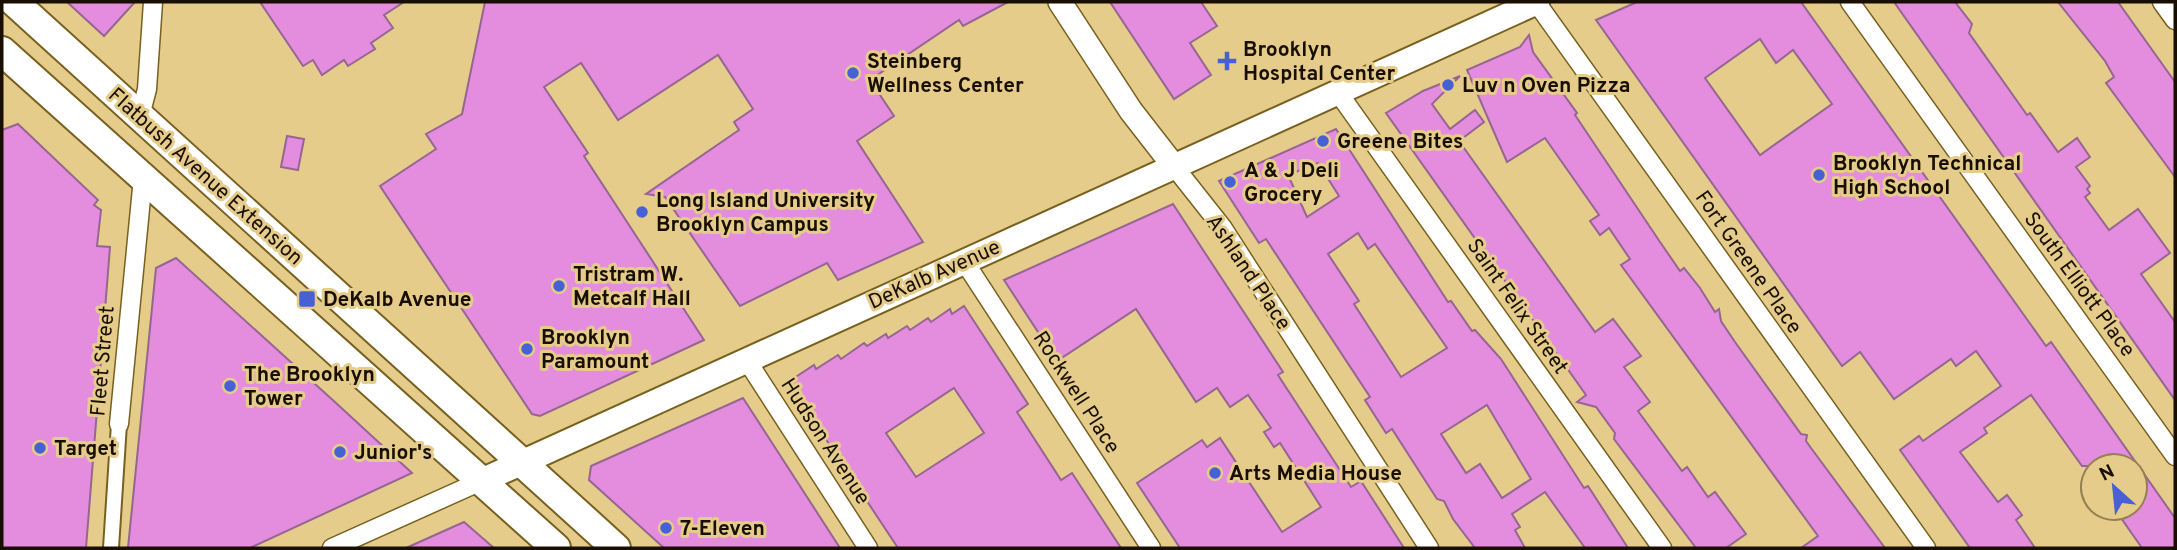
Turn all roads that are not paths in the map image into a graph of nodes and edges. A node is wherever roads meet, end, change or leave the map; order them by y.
1 (14, 2) edge
2 (153, 2) edge
3 (1060, 2) edge
4 (1537, 2) edge
5 (1850, 2) edge
6 (2162, 2) edge
7 (2175, 20) edge
8 (2, 51) edge
9 (1337, 91) junction
10 (140, 116) junction
11 (1173, 165) junction
12 (143, 178) junction
13 (964, 261) junction
14 (746, 359) junction
15 (119, 424) joint
16 (2175, 456) edge
17 (520, 463) junction
18 (479, 482) junction
19 (111, 548) edge
20 (332, 548) edge
21 (556, 548) edge
22 (616, 548) edge
23 (868, 548) edge
24 (1151, 548) edge
25 (1429, 548) edge
26 (1662, 548) edge
27 (1926, 548) edge

1 - 10 main road, Flatbush Avenue Extension
2 - 10 street
3 - 11 street, Ashland Place
4 - 9 main road, DeKalb Avenue
4 - 27 street, Fort Greene Place
5 - 16 street, South Elliott Place
6 - 7 street
8 - 12 main road, Flatbush Avenue Extension
9 - 11 main road, DeKalb Avenue
9 - 26 street, Saint Felix Street
10 - 17 main road, Flatbush Avenue Extension
11 - 13 main road, DeKalb Avenue
11 - 25 street, Ashland Place
12 - 15 street, Fleet Street
12 - 18 main road, Flatbush Avenue Extension
13 - 14 main road, DeKalb Avenue
13 - 24 street, Rockwell Place
14 - 17 main road, DeKalb Avenue
14 - 23 street, Hudson Avenue
15 - 19 street, Fleet Street
17 - 18 main road, DeKalb Avenue
17 - 22 main road, Flatbush Avenue Extension
18 - 20 street, DeKalb Avenue
18 - 21 main road, Flatbush Avenue Extension

